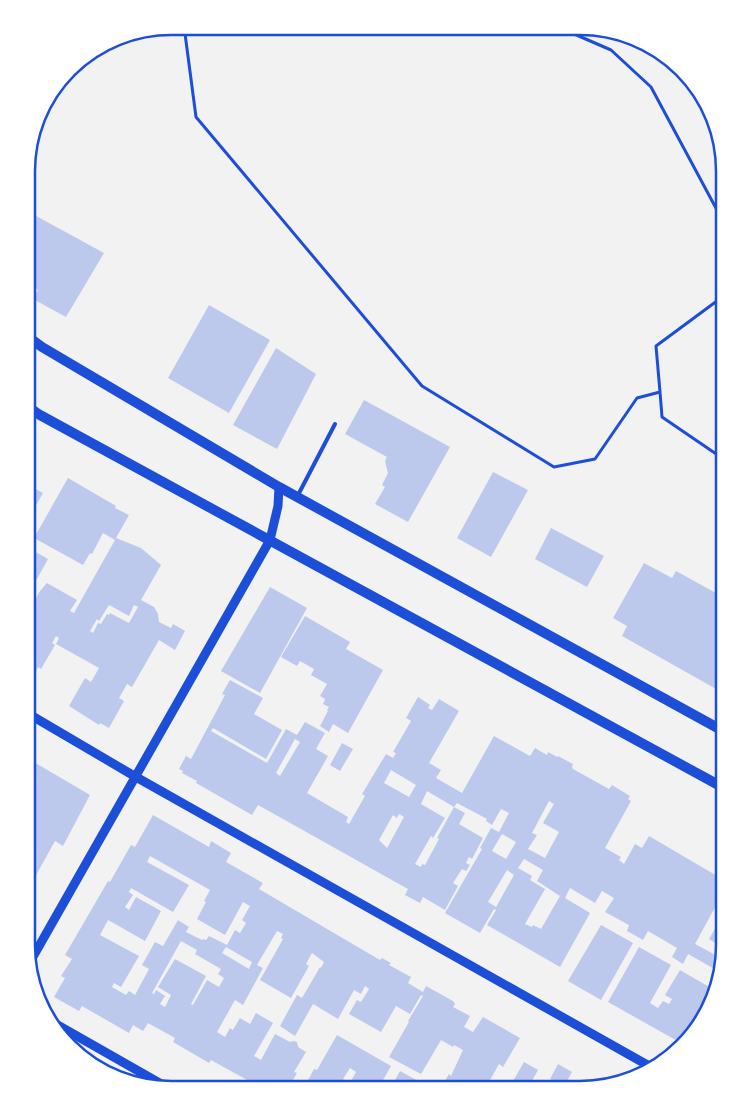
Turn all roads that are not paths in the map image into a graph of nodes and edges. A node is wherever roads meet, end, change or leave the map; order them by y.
1 (35, 341) edge
2 (35, 412) edge
3 (40, 416) junction
4 (35, 417) edge
5 (335, 424) dead end
6 (279, 487) junction
7 (297, 497) junction
8 (270, 540) junction
9 (35, 718) edge
10 (716, 728) edge
11 (136, 777) junction
12 (716, 784) edge
13 (35, 953) edge
14 (63, 1028) edge
15 (646, 1064) edge
16 (154, 1080) edge

1 - 6 main road
2 - 3 main road
3 - 4 lane
3 - 8 main road
5 - 7 lane
6 - 7 main road
6 - 8 street
7 - 10 main road
8 - 11 street
8 - 12 main road
9 - 11 street
11 - 13 street
11 - 15 street
14 - 16 street

